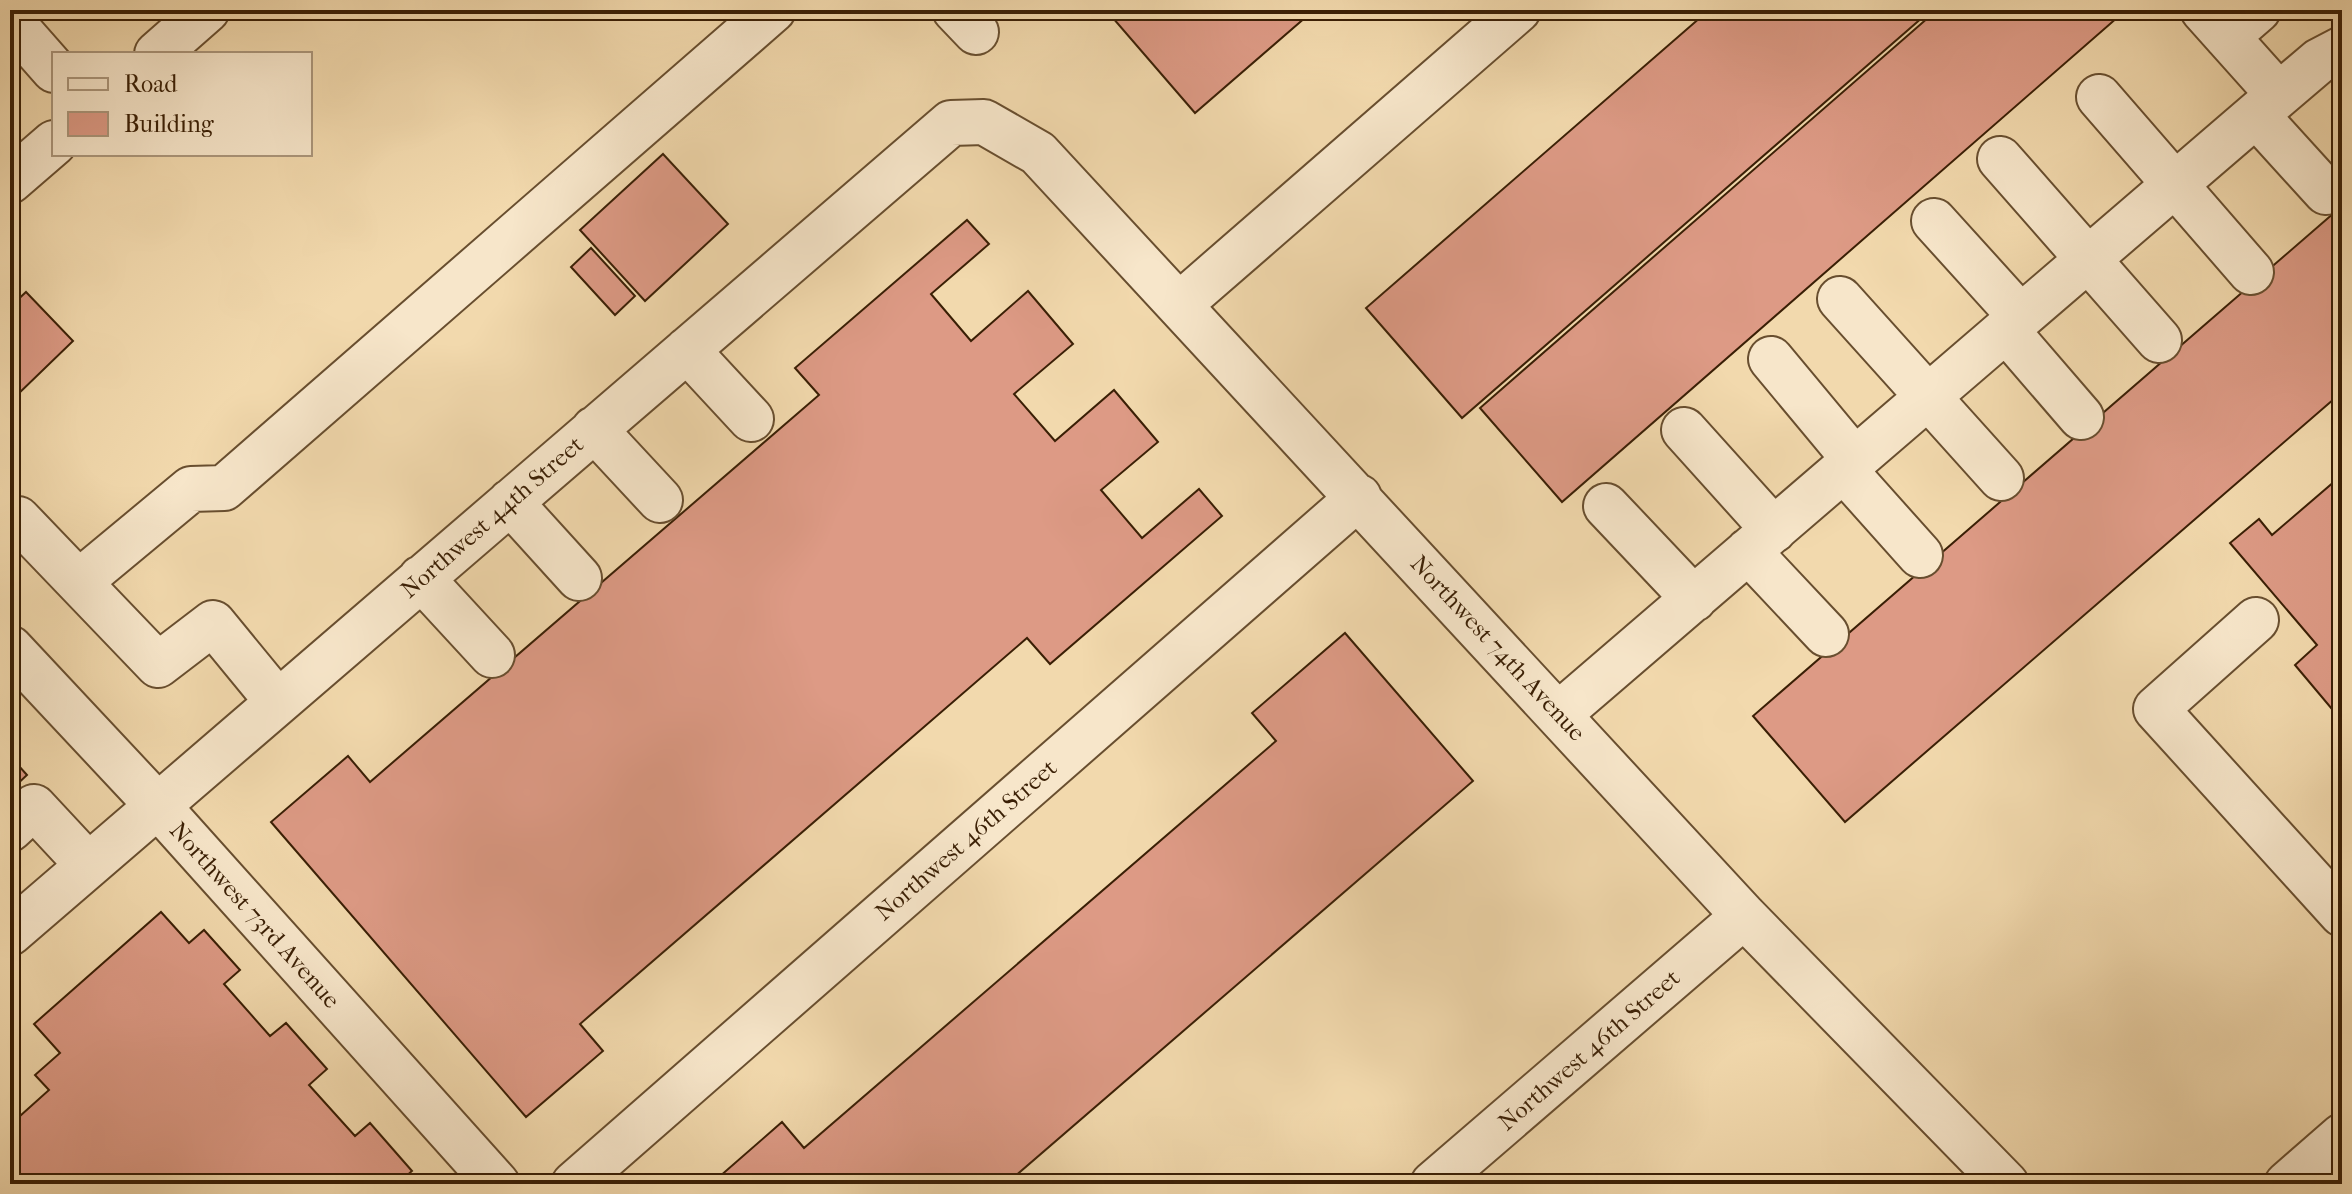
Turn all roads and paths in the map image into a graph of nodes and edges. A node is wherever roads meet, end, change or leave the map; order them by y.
1 (207, 10) edge
2 (773, 10) edge
3 (1518, 10) edge
4 (2230, 19) edge
5 (25, 20) edge
6 (2342, 49) edge
7 (159, 52) edge
8 (52, 67) edge
9 (2099, 97) dead end
10 (2268, 105) junction
11 (984, 122) joint
12 (52, 145) edge
13 (2000, 159) dead end
14 (10, 181) edge
15 (2174, 186) junction
16 (2326, 192) dead end
17 (1934, 221) dead end
18 (2089, 258) junction
19 (2251, 272) dead end
20 (1840, 299) dead end
21 (1179, 305) junction
22 (2013, 323) junction
23 (2159, 340) dead end
24 (687, 350) junction
25 (1771, 359) dead end
26 (1928, 397) junction
27 (2081, 417) dead end
28 (751, 419) dead end
29 (594, 429) junction
30 (1684, 430) dead end
31 (1850, 465) junction
32 (2001, 478) dead end
33 (1359, 497) junction
34 (660, 500) dead end
35 (510, 502) junction
36 (1606, 506) dead end
37 (18, 519) dead end
38 (1761, 540) junction
39 (1920, 555) dead end
40 (421, 578) junction
41 (579, 578) dead end
42 (79, 582) junction
43 (1694, 599) junction
44 (2256, 620) dead end
45 (1826, 634) dead end
46 (10, 648) edge
47 (492, 655) dead end
48 (277, 701) junction
49 (1559, 714) junction
50 (157, 805) junction
51 (10, 829) edge
52 (88, 865) junction
53 (2342, 914) edge
54 (1744, 916) junction
55 (10, 933) edge
56 (2342, 1136) edge
57 (497, 1184) edge
58 (574, 1184) edge
59 (1433, 1184) edge
60 (2006, 1184) edge
61 (2287, 1184) edge

1 - 7 street
2 - 42 street
3 - 21 street
4 - 10 street
5 - 8 street
6 - 10 street
9 - 15 street
10 - 15 street
10 - 16 street
11 - 21 street, Northwest 74th Avenue
11 - 24 street, Northwest 44th Street
12 - 14 street
13 - 18 street
15 - 18 street
15 - 19 street
17 - 22 street
18 - 22 street
18 - 23 street
20 - 26 street
21 - 33 street, Northwest 74th Avenue
22 - 26 street
22 - 27 street
24 - 28 street
24 - 29 street, Northwest 44th Street
25 - 31 street
26 - 31 street
26 - 32 street
29 - 34 street
29 - 35 street, Northwest 44th Street
30 - 38 street
31 - 38 street
31 - 39 street
33 - 49 street, Northwest 74th Avenue
33 - 58 street, Northwest 46th Street
35 - 40 street, Northwest 44th Street
35 - 41 street
36 - 43 street
37 - 42 street
38 - 43 street
38 - 45 street
40 - 47 street
40 - 48 street, Northwest 44th Street
42 - 48 street
43 - 49 street
44 - 53 street
46 - 50 street, Northwest 73rd Avenue
48 - 50 street, Northwest 44th Street
49 - 54 street, Northwest 74th Avenue
50 - 52 street, Northwest 44th Street
50 - 57 street, Northwest 73rd Avenue
51 - 52 street
52 - 55 street, Northwest 44th Street
54 - 59 street, Northwest 46th Street
54 - 60 street, Northwest 74th Avenue
56 - 61 street

